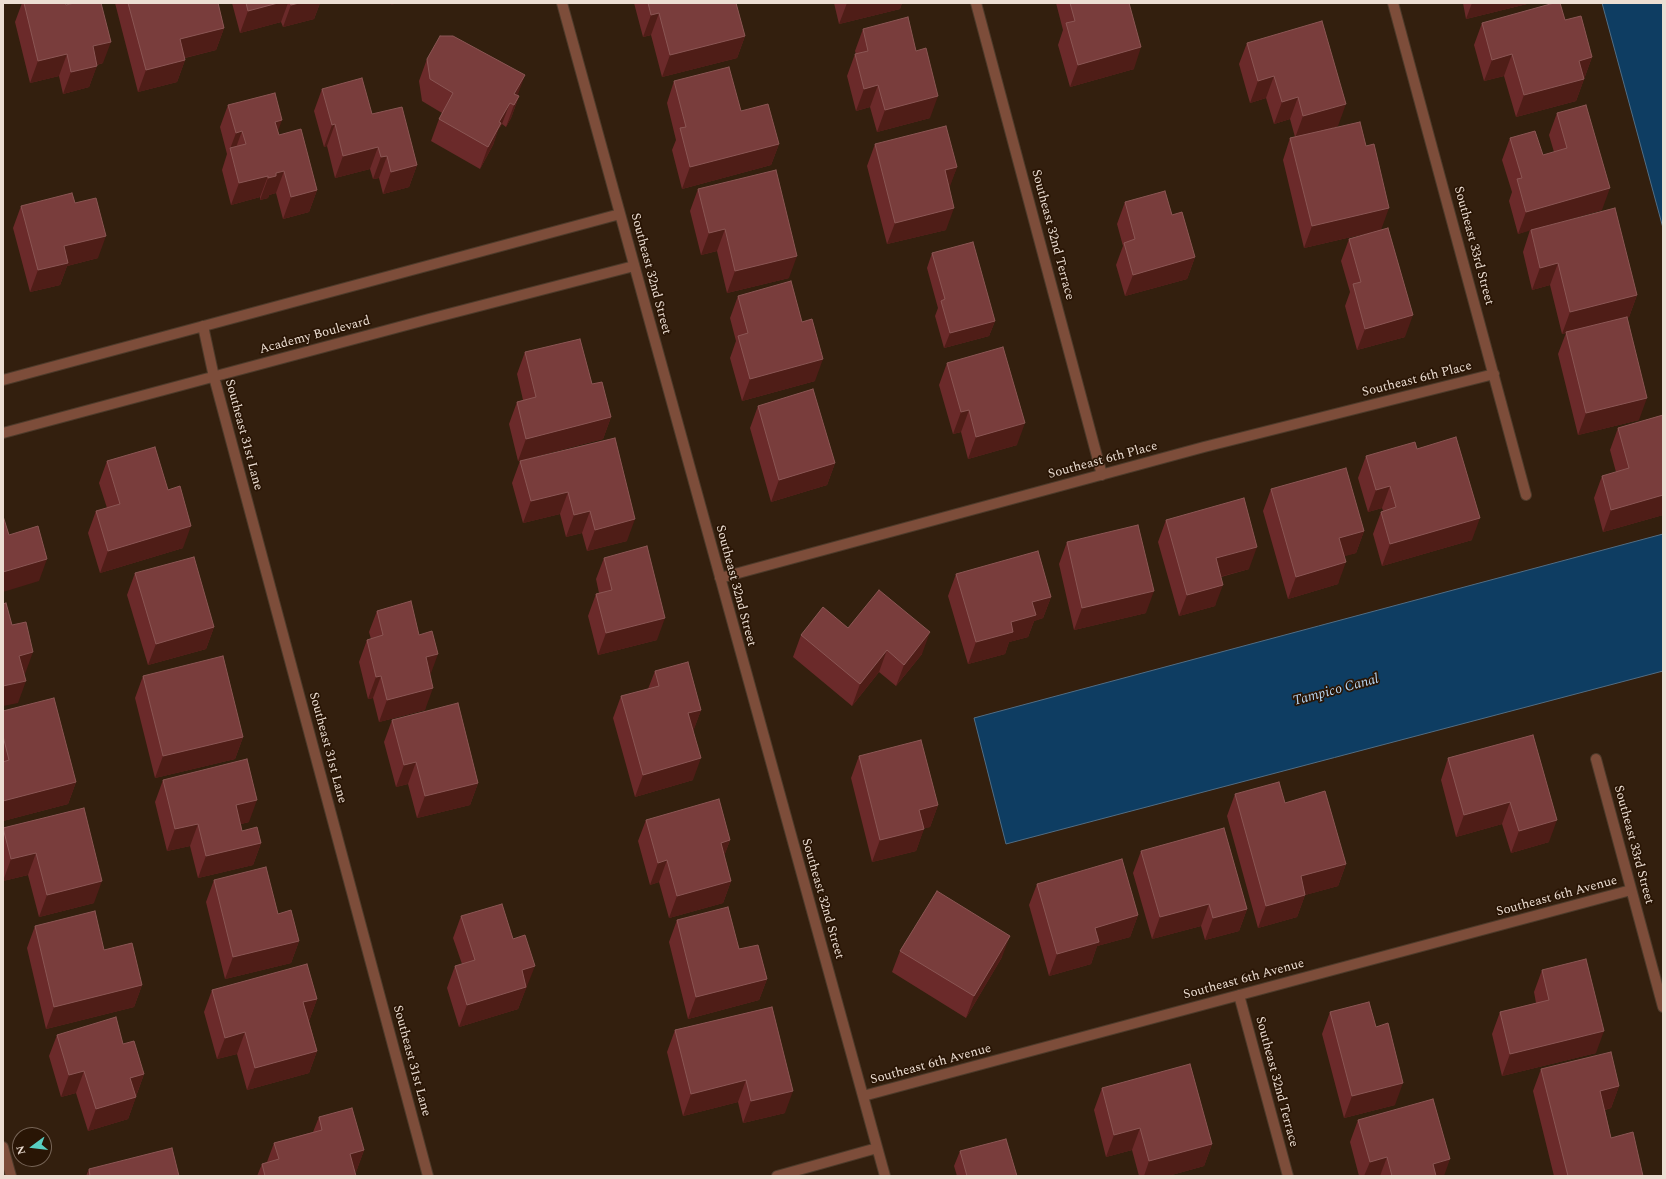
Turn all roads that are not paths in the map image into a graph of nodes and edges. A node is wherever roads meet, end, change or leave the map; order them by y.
1 (562, 3) edge
2 (976, 3) edge
3 (1393, 3) edge
4 (620, 214) junction
5 (634, 266) junction
6 (203, 326) junction
7 (1494, 374) junction
8 (214, 377) junction
9 (3, 380) edge
10 (3, 433) edge
11 (1102, 475) junction
12 (1526, 495) dead end
13 (720, 578) junction
14 (1596, 759) dead end
15 (1631, 890) junction
16 (1239, 995) junction
17 (1663, 1007) edge
18 (863, 1096) junction
19 (3, 1147) edge
20 (878, 1148) junction
21 (11, 1176) edge
22 (428, 1176) edge
23 (777, 1176) edge
24 (885, 1176) edge
25 (1288, 1176) edge

1 - 4 street, Southeast 32nd Street
2 - 11 street, Southeast 32nd Terrace
3 - 7 street, Southeast 33rd Street
4 - 5 street, Southeast 32nd Street
4 - 6 street
5 - 8 street, Academy Boulevard
5 - 13 street, Southeast 32nd Street
6 - 8 street, Southeast 31st Lane
6 - 9 street
7 - 11 street, Southeast 6th Place
7 - 12 street, Southeast 33rd Street
8 - 10 street, Academy Boulevard
8 - 22 street, Southeast 31st Lane
11 - 13 street, Southeast 6th Place
13 - 18 street, Southeast 32nd Street
14 - 15 street, Southeast 33rd Street
15 - 16 street, Southeast 6th Avenue
15 - 17 street, Southeast 33rd Street
16 - 18 street, Southeast 6th Avenue
16 - 25 street, Southeast 32nd Terrace
18 - 20 street, Southeast 32nd Street
19 - 21 street
20 - 23 street
20 - 24 street, Southeast 32nd Street

